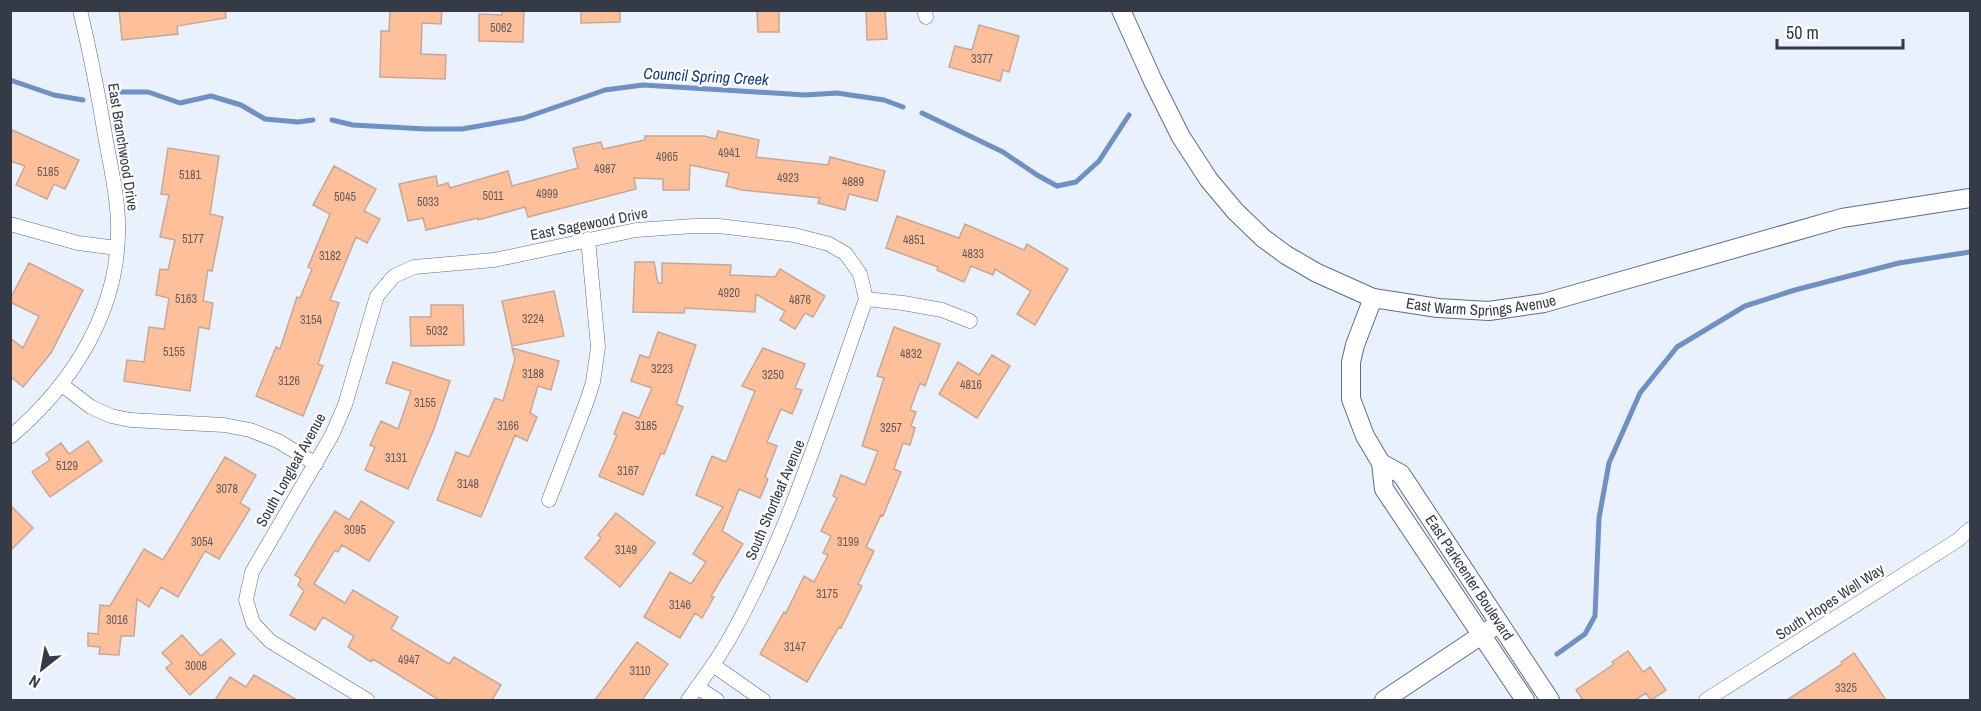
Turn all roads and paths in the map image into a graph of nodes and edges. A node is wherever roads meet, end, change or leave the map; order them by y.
1 (80, 10) edge
2 (1121, 10) edge
3 (1971, 198) edge
4 (10, 224) edge
5 (588, 239) junction
6 (117, 248) junction
7 (394, 276) joint
8 (1373, 298) junction
9 (866, 299) junction
10 (970, 321) dead end
11 (62, 385) junction
12 (10, 436) edge
13 (1381, 463) junction
14 (316, 464) junction
15 (549, 500) dead end
16 (1971, 529) edge
17 (1499, 623) junction
18 (1482, 634) junction
19 (713, 665) junction
20 (698, 687) junction
21 (367, 700) edge
22 (688, 700) edge
23 (717, 700) edge
24 (763, 700) edge
25 (1384, 700) edge
26 (1525, 700) edge
27 (1550, 700) edge
28 (1706, 700) edge

1 - 6 street, East Branchwood Drive
2 - 8 street, East Warm Springs Avenue
3 - 8 street, East Warm Springs Avenue
4 - 6 street
5 - 7 street, East Sagewood Drive
5 - 9 street, East Sagewood Drive
5 - 15 street
6 - 11 street, East Branchwood Drive
7 - 14 street, South Longleaf Avenue
8 - 13 street, East Parkcenter Boulevard
9 - 10 street
9 - 19 street, South Shortleaf Avenue
11 - 12 street, East Branchwood Drive
11 - 14 street
13 - 17 street, East Parkcenter Boulevard
13 - 18 street, East Parkcenter Boulevard
14 - 21 street, South Longleaf Avenue
16 - 28 street, South Hopes Well Way
17 - 18 street
17 - 27 street, East Parkcenter Boulevard
18 - 25 street
18 - 26 street, East Parkcenter Boulevard
19 - 20 street, South Shortleaf Avenue
19 - 24 street
20 - 22 street, South Shortleaf Avenue
20 - 23 street

